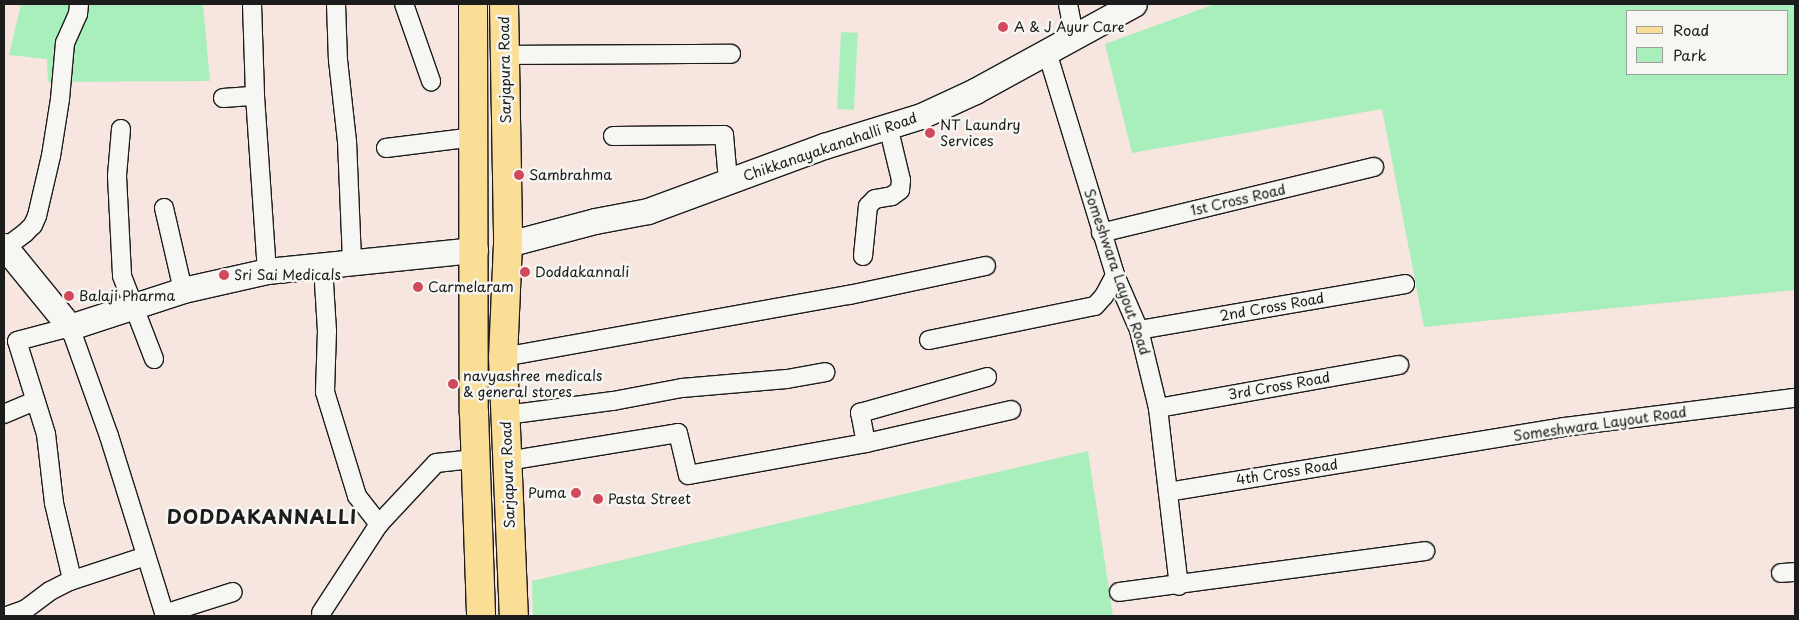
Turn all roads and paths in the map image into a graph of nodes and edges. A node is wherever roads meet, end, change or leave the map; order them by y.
1 (79, 4) edge
2 (252, 4) edge
3 (336, 4) edge
4 (404, 4) edge
5 (473, 4) edge
6 (504, 4) edge
7 (1068, 4) edge
8 (1134, 4) edge
9 (1074, 36) junction
10 (1047, 52) junction
11 (731, 54) dead end
12 (504, 56) junction
13 (431, 81) dead end
14 (255, 96) junction
15 (223, 98) dead end
16 (888, 126) junction
17 (121, 128) dead end
18 (613, 136) dead end
19 (474, 137) junction
20 (386, 148) dead end
21 (1374, 167) dead end
22 (728, 181) junction
23 (164, 208) dead end
24 (1101, 233) junction
25 (508, 244) junction
26 (4, 247) edge
27 (475, 250) junction
28 (863, 256) dead end
29 (352, 262) junction
30 (323, 266) junction
31 (986, 266) dead end
32 (267, 271) junction
33 (1115, 275) junction
34 (1405, 284) dead end
35 (182, 290) junction
36 (133, 306) junction
37 (70, 328) junction
38 (1139, 330) junction
39 (929, 340) dead end
40 (10, 342) edge
41 (503, 357) junction
42 (154, 359) dead end
43 (1399, 365) dead end
44 (825, 372) dead end
45 (987, 377) dead end
46 (1795, 398) edge
47 (35, 401) junction
48 (1158, 408) junction
49 (1011, 410) dead end
50 (4, 414) edge
51 (506, 415) junction
52 (866, 443) junction
53 (1406, 453) joint
54 (475, 459) junction
55 (507, 461) junction
56 (1168, 492) junction
57 (379, 524) junction
58 (1425, 551) dead end
59 (146, 556) junction
60 (70, 580) junction
61 (1179, 586) junction
62 (233, 592) dead end
63 (1119, 592) dead end
64 (321, 613) dead end
65 (165, 615) edge
66 (7, 616) edge
67 (481, 616) edge
68 (514, 616) edge

1 - 26 street
2 - 14 street
3 - 29 street
4 - 13 street
5 - 19 main road
6 - 12 main road, Sarjapura Road
7 - 9 street
8 - 9 main road, Chikkanayakanahalli Road
9 - 10 main road, Chikkanayakanahalli Road
10 - 16 main road, Chikkanayakanahalli Road
10 - 24 street, Someshwara Layout Road
11 - 12 street
12 - 25 main road, Sarjapura Road
14 - 15 street
14 - 32 street
16 - 22 main road, Chikkanayakanahalli Road
16 - 28 street
17 - 36 street
18 - 22 street
19 - 20 street
19 - 27 main road
21 - 24 street, 1st Cross Road
22 - 25 main road, Chikkanayakanahalli Road
23 - 35 street
24 - 33 street, Someshwara Layout Road
25 - 41 main road, Sarjapura Road
26 - 37 main road
27 - 29 main road
27 - 54 main road
29 - 30 main road
30 - 32 main road
30 - 57 street
31 - 41 street
32 - 35 main road
33 - 38 street, Someshwara Layout Road
33 - 39 street
34 - 38 street, 2nd Cross Road
35 - 36 main road
36 - 37 main road
36 - 42 street
37 - 40 street
37 - 59 street
38 - 48 street, Someshwara Layout Road
40 - 47 street
41 - 51 main road, Sarjapura Road
43 - 48 street, 3rd Cross Road
44 - 51 street
45 - 52 street
46 - 53 street, Someshwara Layout Road
47 - 50 street
47 - 60 street
48 - 56 street, Someshwara Layout Road
49 - 52 street
51 - 55 main road, Sarjapura Road
52 - 55 street
53 - 56 street, 4th Cross Road
54 - 57 street
54 - 67 main road
55 - 68 main road, Sarjapura Road
56 - 61 street, Someshwara Layout Road
57 - 64 street
58 - 61 street
59 - 60 street
59 - 65 street
60 - 66 street
61 - 63 street
62 - 65 street

